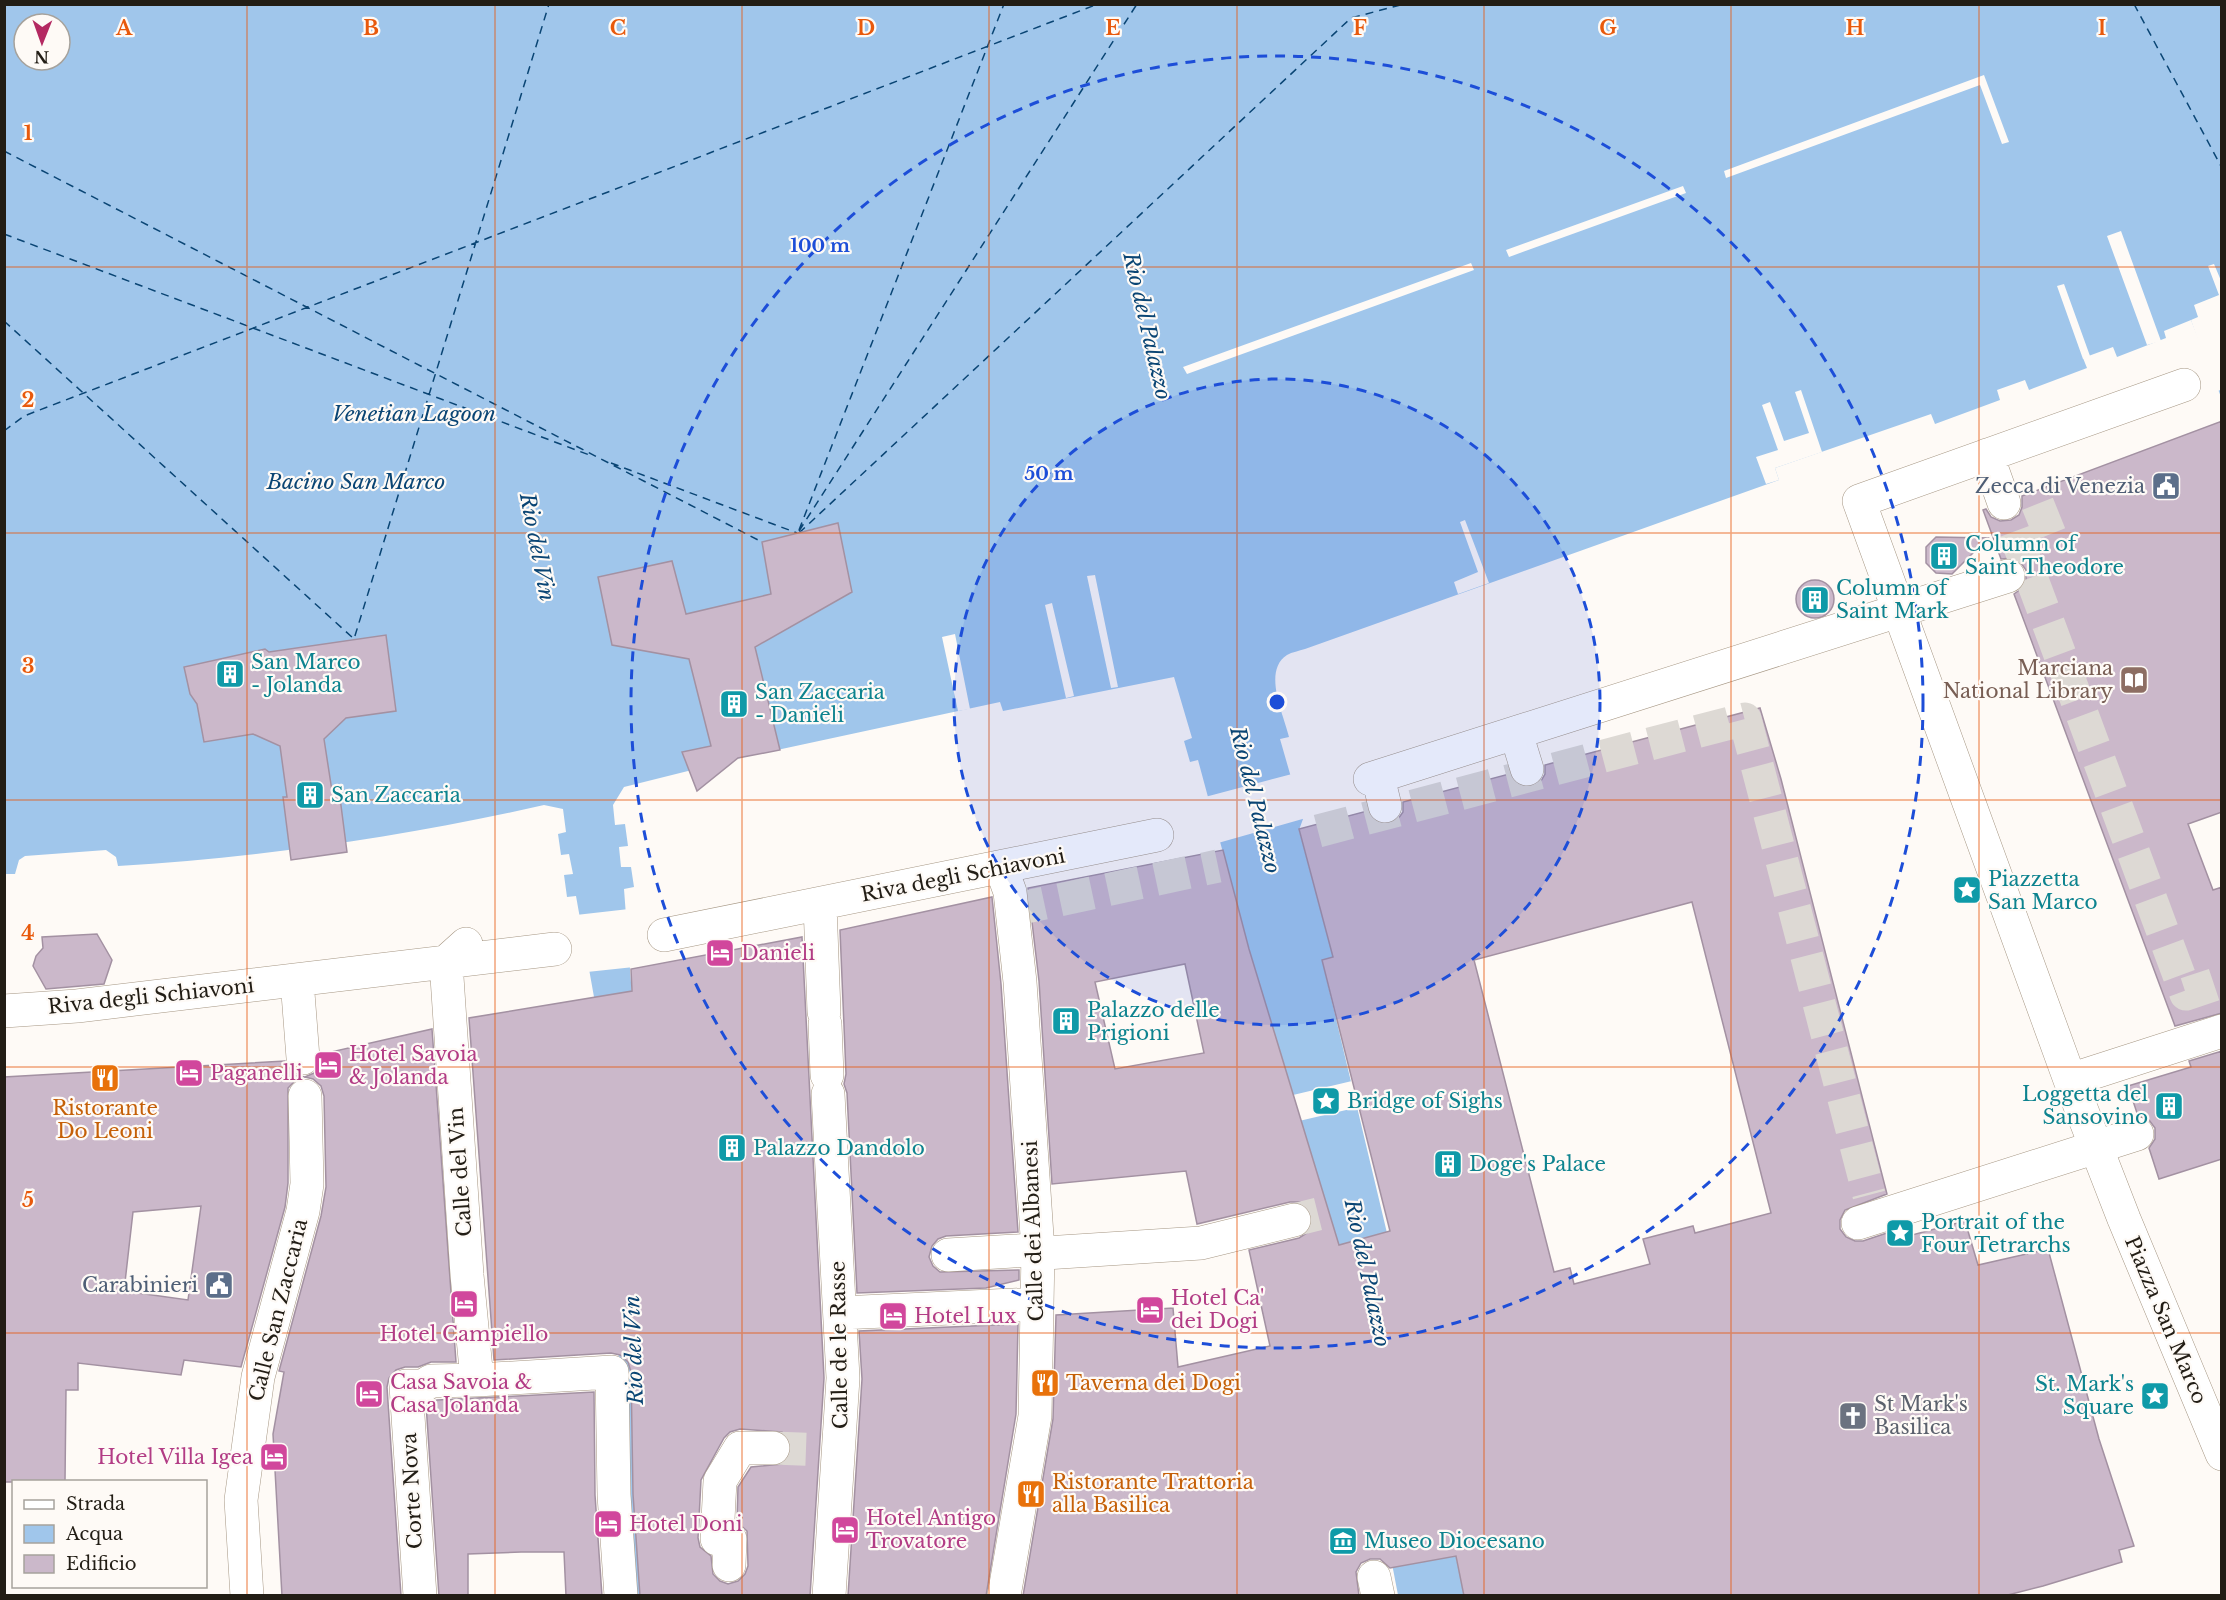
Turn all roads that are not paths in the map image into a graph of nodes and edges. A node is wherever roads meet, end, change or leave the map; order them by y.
1 (2184, 386) dead end
2 (1988, 455) junction
3 (2004, 503) dead end
4 (2002, 578) dead end
5 (1899, 611) junction
6 (1516, 733) junction
7 (1527, 770) dead end
8 (1378, 788) dead end
9 (1157, 835) dead end
10 (1001, 867) junction
11 (820, 904) junction
12 (664, 935) dead end
13 (555, 949) dead end
14 (456, 953) junction
15 (297, 980) junction
16 (4, 1011) edge
17 (2199, 1031) edge
18 (303, 1058) dead end
19 (2070, 1080) junction
20 (305, 1096) dead end
21 (2137, 1134) dead end
22 (2096, 1147) junction
23 (1867, 1212) dead end
24 (1294, 1220) tunnel mouth
25 (1038, 1251) junction
26 (948, 1255) dead end
27 (1037, 1304) junction
28 (840, 1313) junction
29 (477, 1380) junction
30 (773, 1448) tunnel mouth
31 (2222, 1454) edge
32 (729, 1564) dead end
33 (247, 1596) edge
34 (420, 1596) edge
35 (621, 1596) edge
36 (829, 1596) edge
37 (1004, 1596) edge

1 - 2 street
2 - 3 street
2 - 5 street
4 - 5 street
5 - 6 street
5 - 19 street
6 - 7 street
6 - 8 street
9 - 10 street, Riva degli Schiavoni
10 - 11 street, Riva degli Schiavoni
10 - 25 street, Calle dei Albanesi
11 - 12 street, Riva degli Schiavoni
11 - 28 street, Calle de le Rasse
13 - 14 street, Riva degli Schiavoni
14 - 15 street, Riva degli Schiavoni
14 - 29 street, Calle del Vin
15 - 16 street, Riva degli Schiavoni
15 - 18 street
17 - 19 street
19 - 22 street
20 - 33 street, Calle San Zaccaria
21 - 22 street
22 - 23 street
22 - 31 street, Piazza San Marco
24 - 25 street
25 - 26 street
25 - 27 street, Calle dei Albanesi
27 - 28 street
27 - 37 street, Calle dei Albanesi
28 - 36 street, Calle de le Rasse
29 - 34 street, Corte Nova
29 - 35 street
30 - 32 street

